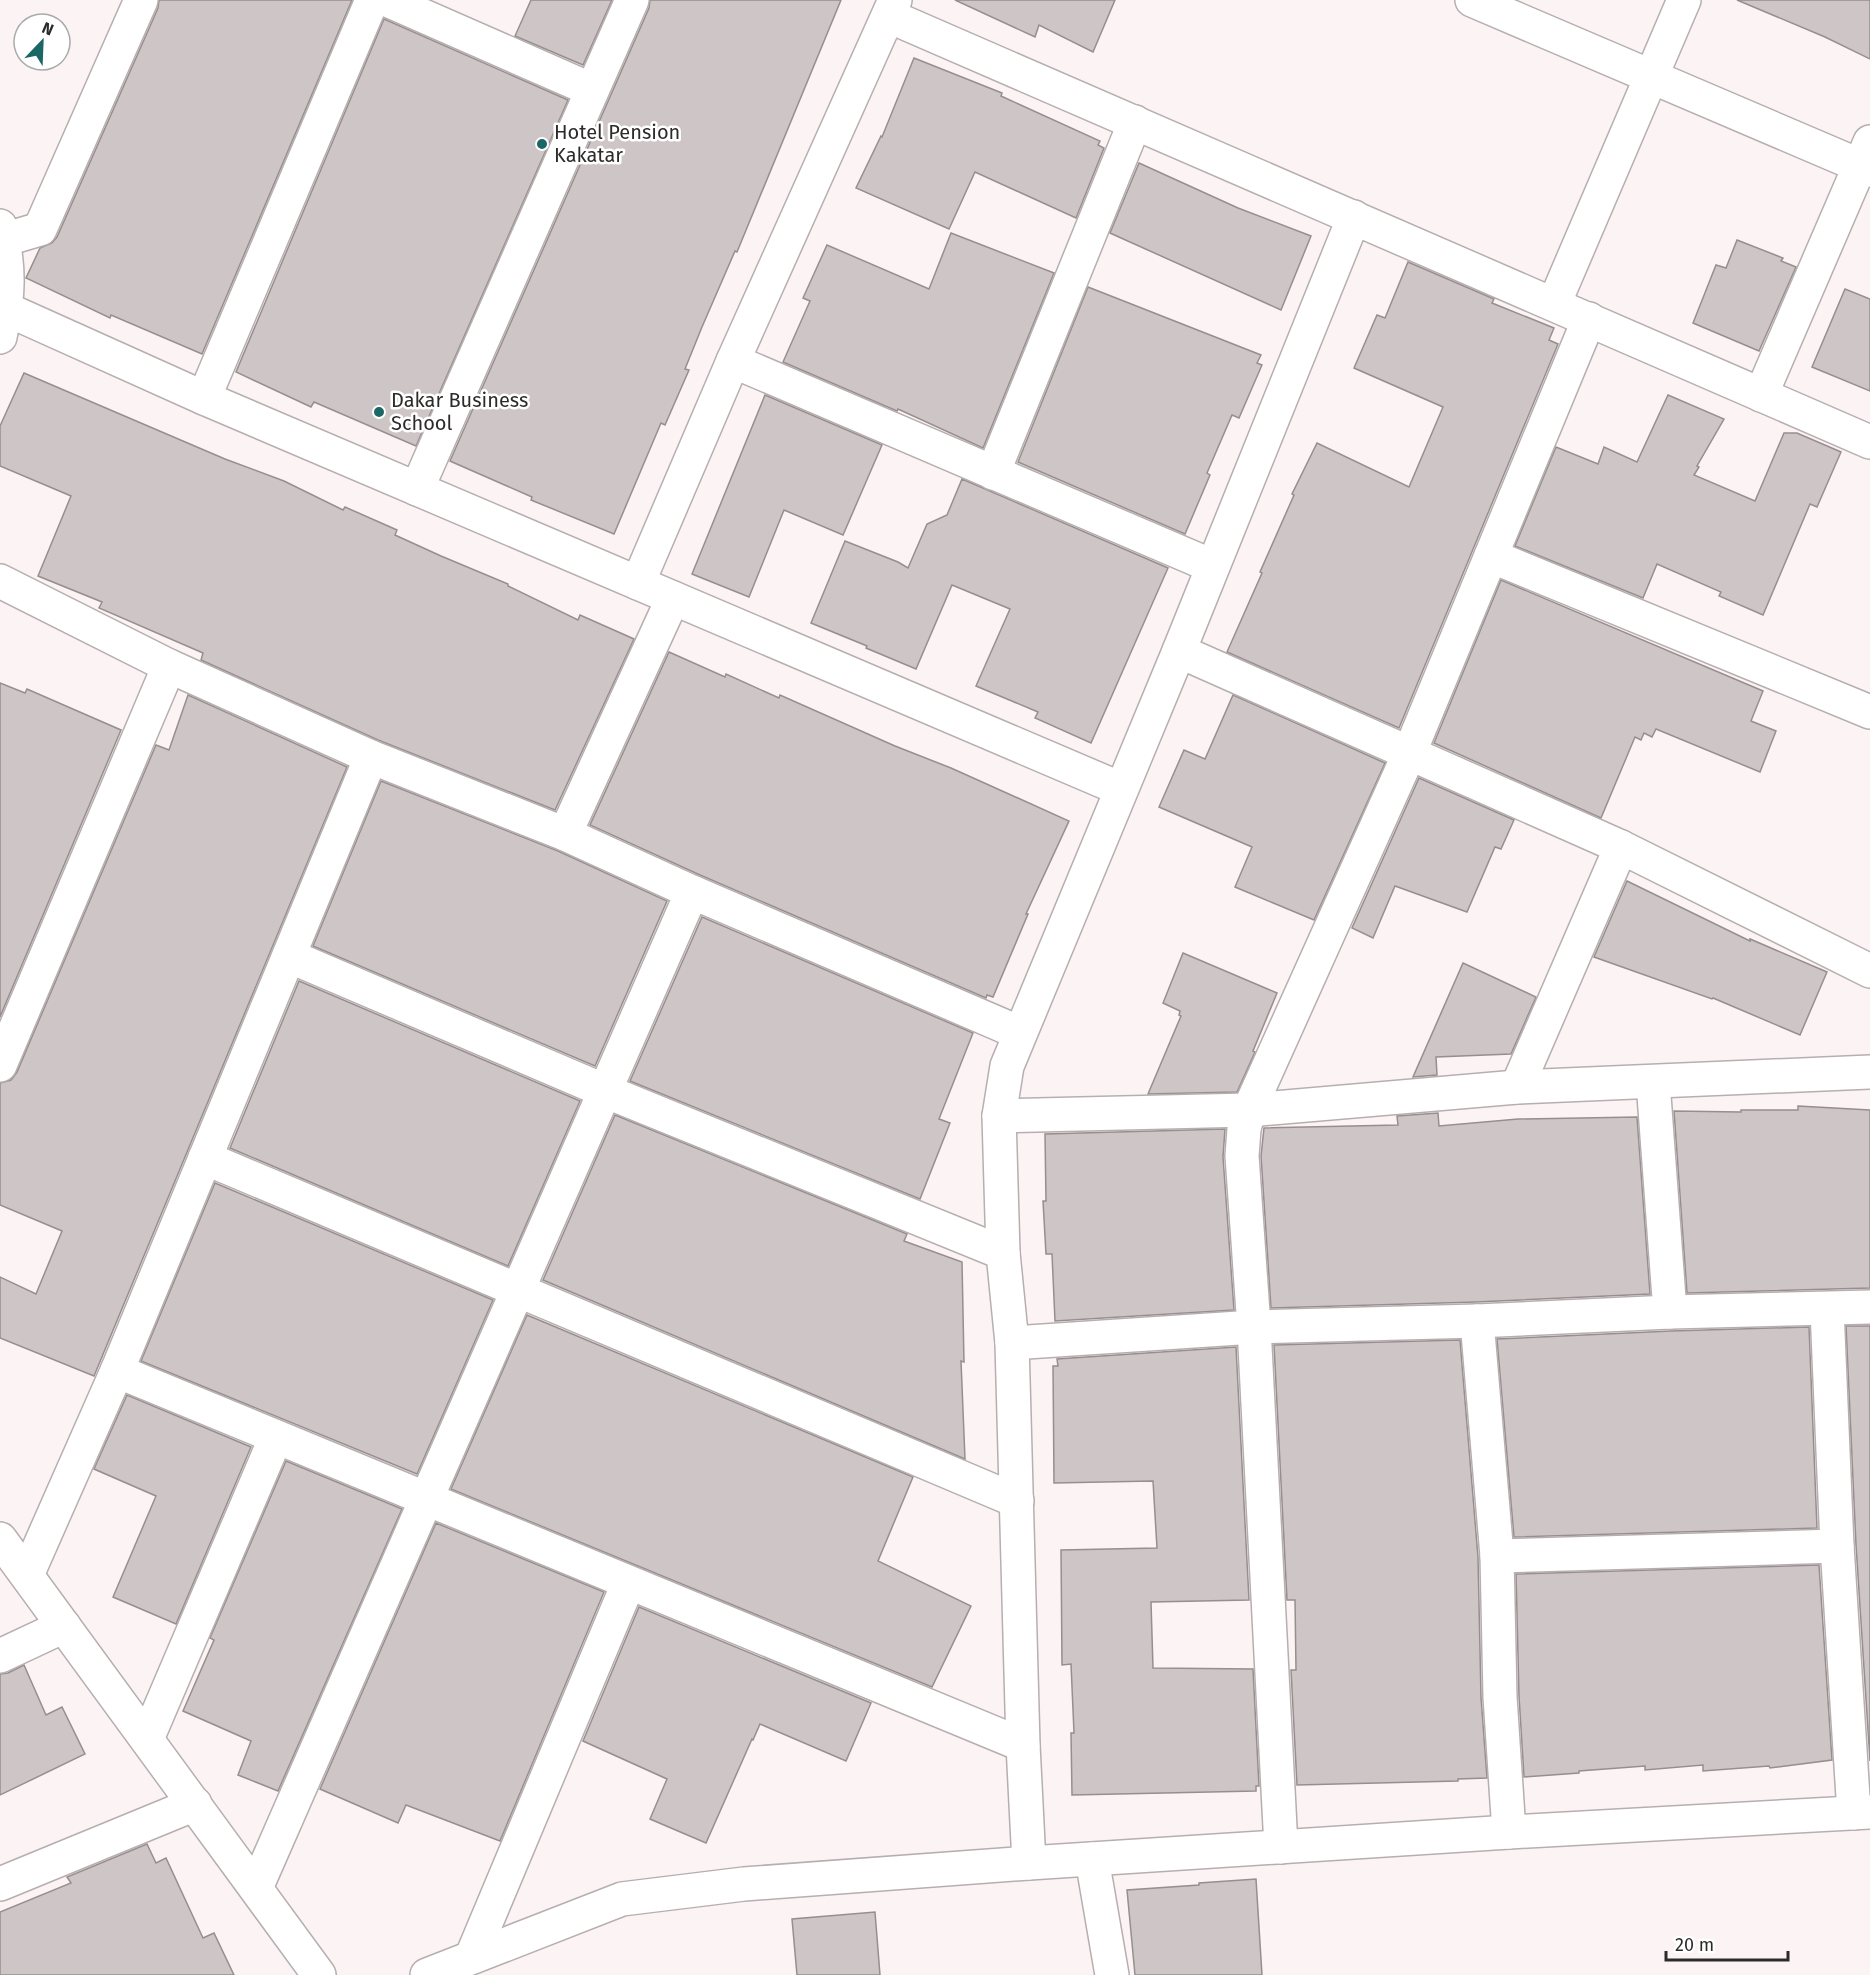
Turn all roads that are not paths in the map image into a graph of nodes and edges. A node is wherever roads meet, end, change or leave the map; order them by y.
1 (141, 0) edge
2 (372, 0) edge
3 (387, 0) edge
4 (632, 0) edge
5 (1472, 0) edge
6 (1684, 0) edge
7 (892, 8) edge
8 (1651, 78) junction
9 (592, 90) junction
10 (1135, 122) junction
11 (1867, 159) edge
12 (1354, 217) junction
13 (2, 233) edge
14 (1554, 304) junction
15 (1589, 319) junction
16 (3, 323) edge
17 (733, 361) junction
18 (1761, 395) junction
19 (204, 398) junction
20 (1870, 442) edge
21 (993, 473) junction
22 (417, 489) junction
23 (1491, 556) junction
24 (1212, 566) junction
25 (0, 581) edge
26 (638, 583) junction
27 (673, 598) junction
28 (1179, 651) junction
29 (169, 666) junction
30 (1870, 712) edge
31 (1409, 754) junction
32 (371, 757) junction
33 (1121, 789) junction
34 (565, 834) junction
35 (1621, 847) junction
36 (692, 892) junction
37 (289, 956) junction
38 (1870, 970) edge
39 (1020, 1033) junction
40 (0, 1065) edge
41 (1870, 1072) edge
42 (1653, 1082) junction
43 (1517, 1087) junction
44 (605, 1091) junction
45 (1249, 1110) junction
46 (999, 1116) junction
47 (205, 1158) junction
48 (1002, 1253) junction
49 (518, 1291) junction
50 (1870, 1307) edge
51 (1827, 1309) junction
52 (1670, 1312) junction
53 (1478, 1321) junction
54 (1254, 1327) junction
55 (1012, 1343) junction
56 (117, 1371) junction
57 (276, 1437) junction
58 (426, 1500) junction
59 (1017, 1501) junction
60 (0, 1539) edge
61 (1837, 1546) junction
62 (1497, 1556) junction
63 (27, 1575) junction
64 (628, 1584) junction
65 (64, 1626) junction
66 (0, 1656) edge
67 (147, 1739) junction
68 (1023, 1745) junction
69 (195, 1804) junction
70 (1862, 1812) edge
71 (1509, 1832) junction
72 (1281, 1847) junction
73 (1092, 1859) junction
74 (1029, 1863) junction
75 (3, 1874) edge
76 (256, 1888) junction
77 (472, 1956) junction
78 (319, 1975) edge
79 (426, 1975) edge
80 (1112, 1975) edge

1 - 13 street
2 - 19 street
3 - 9 street
4 - 9 street
5 - 8 street
6 - 8 street
7 - 10 street
7 - 17 street
8 - 11 street
8 - 14 street
9 - 22 street
10 - 12 street
10 - 21 street
11 - 18 street
12 - 14 street
12 - 24 street
13 - 16 street
14 - 15 street
15 - 18 street
15 - 23 street
16 - 19 street
17 - 21 street
17 - 26 street
18 - 20 street
19 - 22 street
21 - 24 street
22 - 26 street
23 - 30 street
23 - 31 street
24 - 28 street
25 - 29 street
26 - 27 street
27 - 33 street
27 - 34 street
28 - 31 street
28 - 33 street
29 - 32 street
29 - 40 street
31 - 35 street
31 - 45 street
32 - 34 street
32 - 37 street
33 - 39 street
34 - 36 street
35 - 38 street
35 - 43 street
36 - 39 street
36 - 44 street
37 - 44 street
37 - 47 street
39 - 46 street
41 - 42 street
42 - 43 street
42 - 52 street
43 - 45 street
44 - 48 street
44 - 49 street
45 - 46 street
45 - 54 street
46 - 48 street
47 - 49 street
47 - 56 street
48 - 55 street
49 - 58 street
49 - 59 street
50 - 51 street
51 - 52 street
51 - 61 street
52 - 53 street
53 - 54 street
53 - 62 street
54 - 55 street
54 - 72 street
55 - 59 street
56 - 57 street
56 - 63 street
57 - 58 street
57 - 67 street
58 - 64 street
58 - 76 street
59 - 68 street
60 - 63 street
61 - 62 street
61 - 70 street
62 - 71 street
63 - 65 street
64 - 68 street
64 - 77 street
65 - 66 street
65 - 67 street
67 - 69 street
68 - 74 street
69 - 75 street
69 - 76 street
70 - 71 street
71 - 72 street
72 - 73 street
73 - 74 street
73 - 80 street
74 - 77 street
76 - 78 street
77 - 79 street

